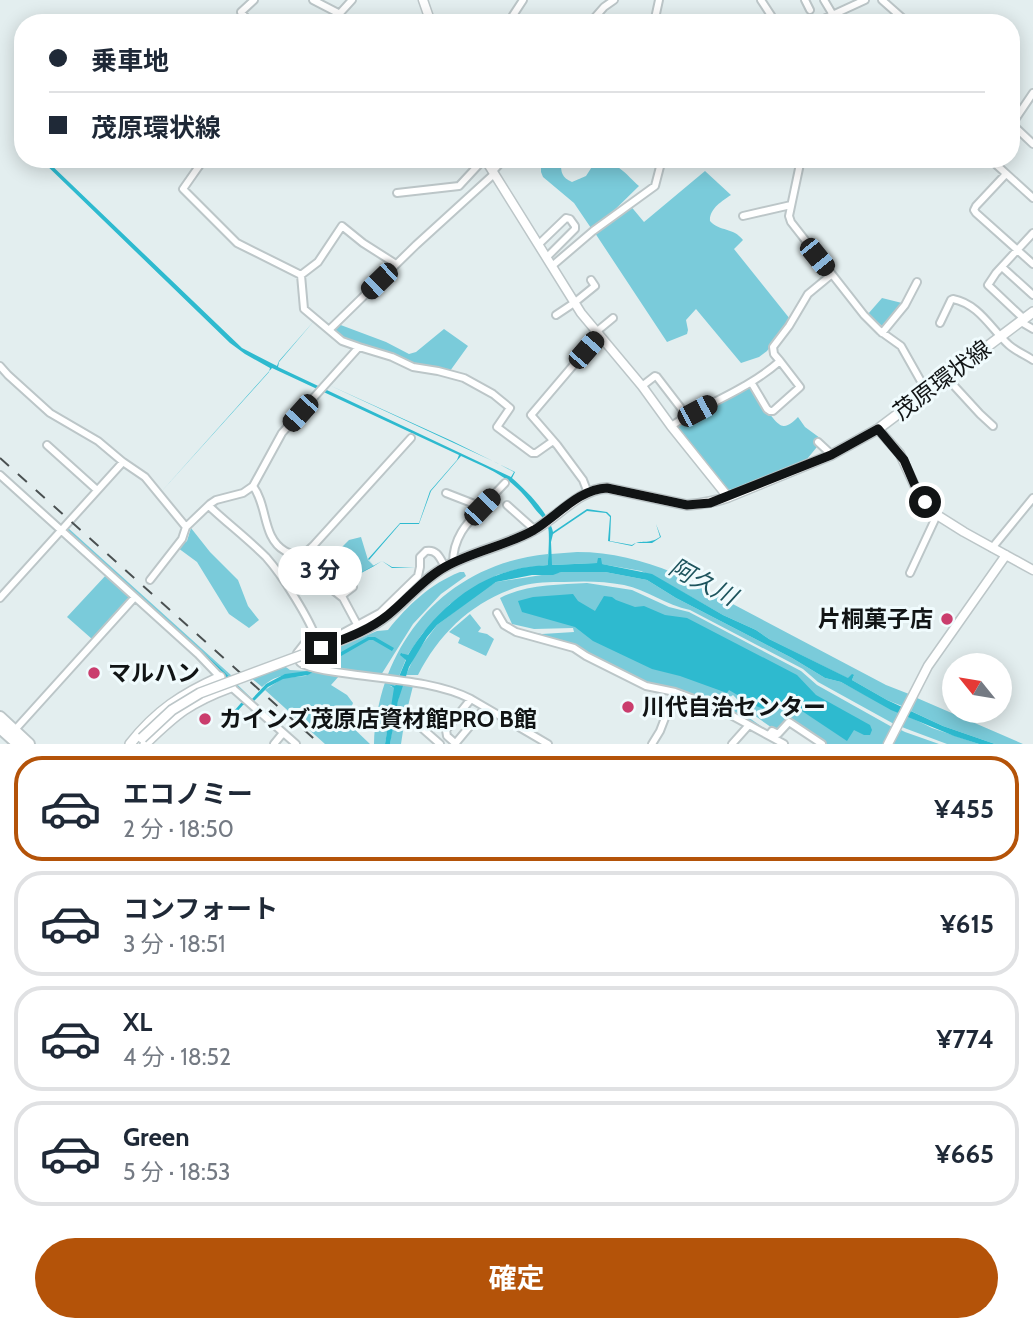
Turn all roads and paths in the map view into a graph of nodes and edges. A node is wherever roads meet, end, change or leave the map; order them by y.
1 (254, 0) edge
2 (313, 0) edge
3 (352, 0) edge
4 (614, 0) edge
5 (804, 0) edge
6 (865, 0) edge
7 (882, 0) edge
8 (810, 10) dead end
9 (243, 14) edge
10 (340, 14) joint
11 (598, 14) edge
12 (841, 14) edge
13 (898, 14) edge
14 (1033, 93) edge
15 (1020, 112) edge
16 (1020, 132) edge
17 (1033, 144) edge
18 (198, 168) edge
19 (476, 168) edge
20 (490, 168) edge
21 (497, 168) edge
22 (660, 168) edge
23 (799, 168) edge
24 (1000, 168) edge
25 (493, 173) junction
26 (1006, 174) junction
27 (397, 193) dead end
28 (1033, 198) edge
29 (791, 205) junction
30 (743, 216) dead end
31 (1033, 233) edge
32 (539, 244) junction
33 (1017, 249) junction
34 (547, 257) junction
35 (396, 264) junction
36 (1033, 264) edge
37 (552, 266) junction
38 (1002, 267) junction
39 (302, 275) junction
40 (831, 275) junction
41 (591, 280) dead end
42 (917, 282) dead end
43 (1033, 295) edge
44 (574, 303) junction
45 (1033, 312) edge
46 (556, 315) dead end
47 (613, 318) dead end
48 (1022, 320) junction
49 (940, 323) dead end
50 (329, 330) junction
51 (1033, 330) edge
52 (882, 332) junction
53 (597, 333) junction
54 (1001, 335) junction
55 (359, 347) junction
56 (1033, 360) edge
57 (780, 361) junction
58 (0, 366) edge
59 (946, 377) junction
60 (751, 382) junction
61 (642, 386) junction
62 (927, 392) junction
63 (687, 416) junction
64 (671, 426) junction
65 (993, 426) dead end
66 (878, 429) junction
67 (411, 438) dead end
68 (553, 441) junction
69 (818, 442) dead end
70 (47, 445) dead end
71 (832, 455) junction
72 (123, 462) junction
73 (0, 475) edge
74 (505, 483) dead end
75 (253, 486) junction
76 (97, 490) junction
77 (446, 493) dead end
78 (587, 493) junction
79 (728, 497) junction
80 (1033, 498) edge
81 (507, 505) dead end
82 (209, 506) junction
83 (482, 507) junction
84 (937, 515) junction
85 (186, 527) junction
86 (61, 529) junction
87 (534, 530) junction
88 (992, 548) junction
89 (304, 555) junction
90 (1006, 555) junction
91 (449, 565) junction
92 (1032, 566) edge
93 (910, 573) dead end
94 (150, 580) dead end
95 (353, 587) dead end
96 (341, 596) junction
97 (135, 597) junction
98 (0, 598) edge
99 (498, 613) dead end
100 (358, 626) junction
101 (319, 644) junction
102 (220, 677) junction
103 (231, 687) junction
104 (675, 692) junction
105 (471, 699) junction
106 (485, 708) junction
107 (0, 718) edge
108 (407, 718) dead end
109 (749, 725) junction
110 (8, 731) edge
111 (283, 733) junction
112 (769, 735) junction
113 (141, 742) edge
114 (18, 744) edge
115 (29, 744) edge
116 (130, 744) edge
117 (274, 744) edge
118 (296, 744) edge
119 (439, 744) edge
120 (455, 744) edge
121 (548, 744) edge
122 (652, 744) edge
123 (732, 744) edge
124 (784, 744) edge
125 (822, 744) edge
126 (888, 744) edge

1 - 9 street
2 - 10 street
3 - 10 street
4 - 11 street
5 - 8 street
6 - 12 street
7 - 13 street
14 - 15 street
16 - 17 street
18 - 39 street
19 - 27 street
20 - 25 street
21 - 25 street
22 - 37 street
23 - 29 street
24 - 26 street
25 - 32 street
25 - 35 street
26 - 28 street
26 - 33 street
29 - 30 street
29 - 40 street
31 - 33 street
32 - 34 street
32 - 34 street
33 - 36 street
33 - 38 street
34 - 37 street
35 - 39 street
35 - 50 street
37 - 44 street
38 - 43 street
38 - 48 street
39 - 50 street
40 - 52 street
40 - 57 street
41 - 44 street
42 - 52 street
44 - 46 street
44 - 53 street
45 - 48 main road, 茂原環状線
47 - 53 street
48 - 51 street
48 - 54 main road, 茂原環状線
49 - 54 street
50 - 55 street
52 - 62 street
53 - 61 street
53 - 68 street
54 - 56 street
54 - 59 main road, 茂原環状線
55 - 68 street
55 - 75 street
57 - 60 street
57 - 60 street
58 - 72 street
59 - 62 main road, 茂原環状線
59 - 65 street
60 - 63 street
61 - 63 street
61 - 64 street
62 - 66 main road, 茂原環状線
63 - 64 street
64 - 79 street
66 - 71 main road, 茂原環状線
66 - 84 street
67 - 89 street
68 - 78 street
69 - 71 street
70 - 76 street
71 - 79 main road, 茂原環状線
72 - 76 street
72 - 85 street
73 - 86 street
74 - 83 street
75 - 82 street
75 - 89 street
76 - 86 street
77 - 83 street
78 - 79 main road, 茂原環状線
78 - 87 main road
80 - 88 street
81 - 87 street
82 - 85 street
82 - 101 street
83 - 91 street
84 - 88 street
84 - 93 street
85 - 94 street
86 - 97 street
86 - 98 street
87 - 91 main road
88 - 90 street
89 - 96 street
90 - 92 street
90 - 126 street
91 - 100 street
91 - 101 main road
95 - 96 street
96 - 100 street
97 - 102 street
97 - 110 street
99 - 104 street
100 - 101 street
101 - 105 street
101 - 113 main road, bridge
102 - 103 street
102 - 116 main road
103 - 111 street
103 - 113 main road
104 - 109 street
104 - 122 street
105 - 106 street
105 - 120 street
106 - 120 street
106 - 121 street
107 - 110 highway
108 - 119 street
109 - 112 street
109 - 123 street
110 - 114 highway
110 - 115 highway
111 - 117 street
111 - 118 street
112 - 124 street
112 - 125 street

